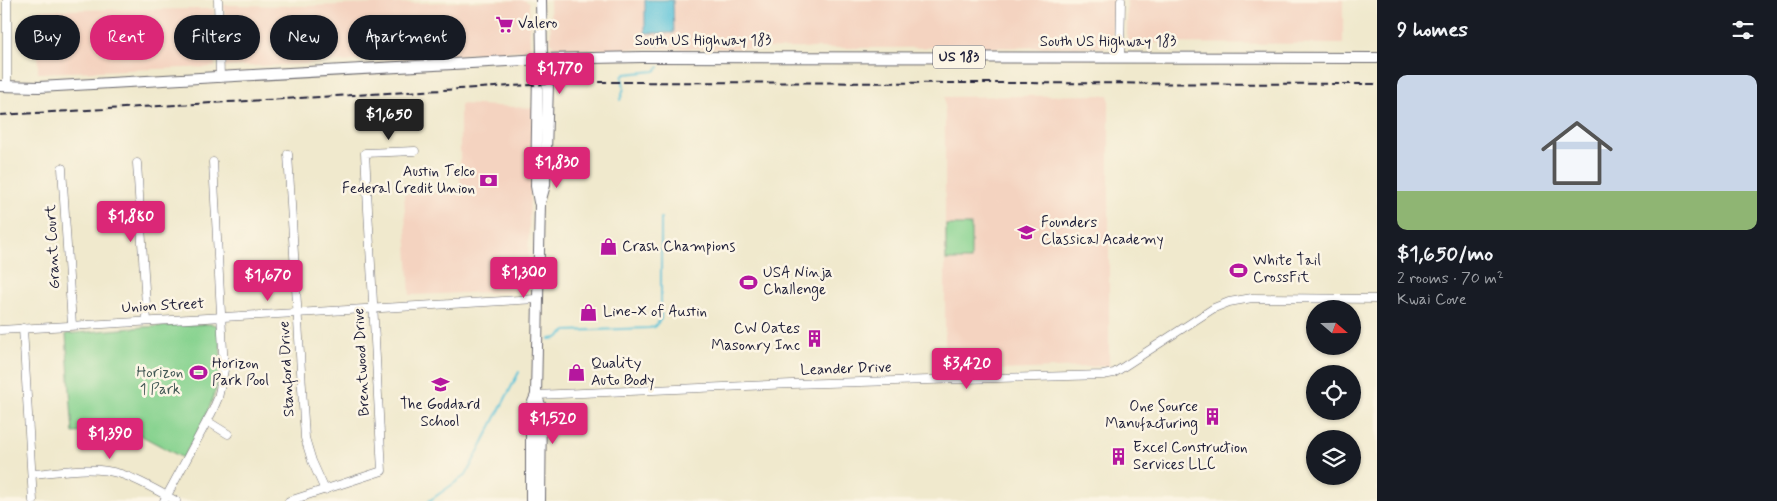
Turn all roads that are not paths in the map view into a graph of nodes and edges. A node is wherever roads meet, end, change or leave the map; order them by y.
1 (7, 0) edge
2 (218, 0) edge
3 (541, 0) edge
4 (1120, 0) edge
5 (1120, 57) junction
6 (1377, 58) edge
7 (542, 59) junction
8 (220, 78) junction
9 (3, 86) edge
10 (415, 151) dead end
11 (288, 154) dead end
12 (213, 162) dead end
13 (137, 163) dead end
14 (62, 168) dead end
15 (536, 299) junction
16 (1377, 299) edge
17 (372, 308) junction
18 (298, 312) junction
19 (222, 316) junction
20 (147, 321) junction
21 (72, 325) junction
22 (24, 328) junction
23 (0, 330) edge
24 (536, 395) junction
25 (207, 422) junction
26 (228, 434) dead end
27 (32, 474) junction
28 (325, 490) junction
29 (166, 498) edge
30 (33, 501) edge
31 (176, 501) edge
32 (288, 501) edge
33 (531, 501) edge
34 (540, 501) edge

1 - 9 street
2 - 8 street
3 - 7 main road
4 - 5 street
5 - 6 main road, South US Highway 183 / US 183
5 - 7 main road, South US Highway 183 / US 183
7 - 8 main road, South US Highway 183 / US 183
7 - 15 main road
8 - 9 main road, South US Highway 183 / US 183
10 - 17 street, Brentwood Drive
11 - 18 street, Stanford Drive
12 - 19 street
13 - 20 street
14 - 21 street, Grant Court
15 - 17 street, Union Street
15 - 24 main road
16 - 24 street, Leander Drive
17 - 18 street, Union Street
17 - 28 street, Brentwood Drive
18 - 19 street, Union Street
18 - 28 street, Stanford Drive
19 - 20 street, Union Street
19 - 25 street
20 - 21 street, Union Street
21 - 22 street, Union Street
22 - 23 street, Union Street
22 - 27 street
24 - 33 main road
24 - 34 main road
25 - 26 street
25 - 29 street
27 - 29 street
27 - 30 street
28 - 32 street, Brentwood Drive
29 - 31 street

